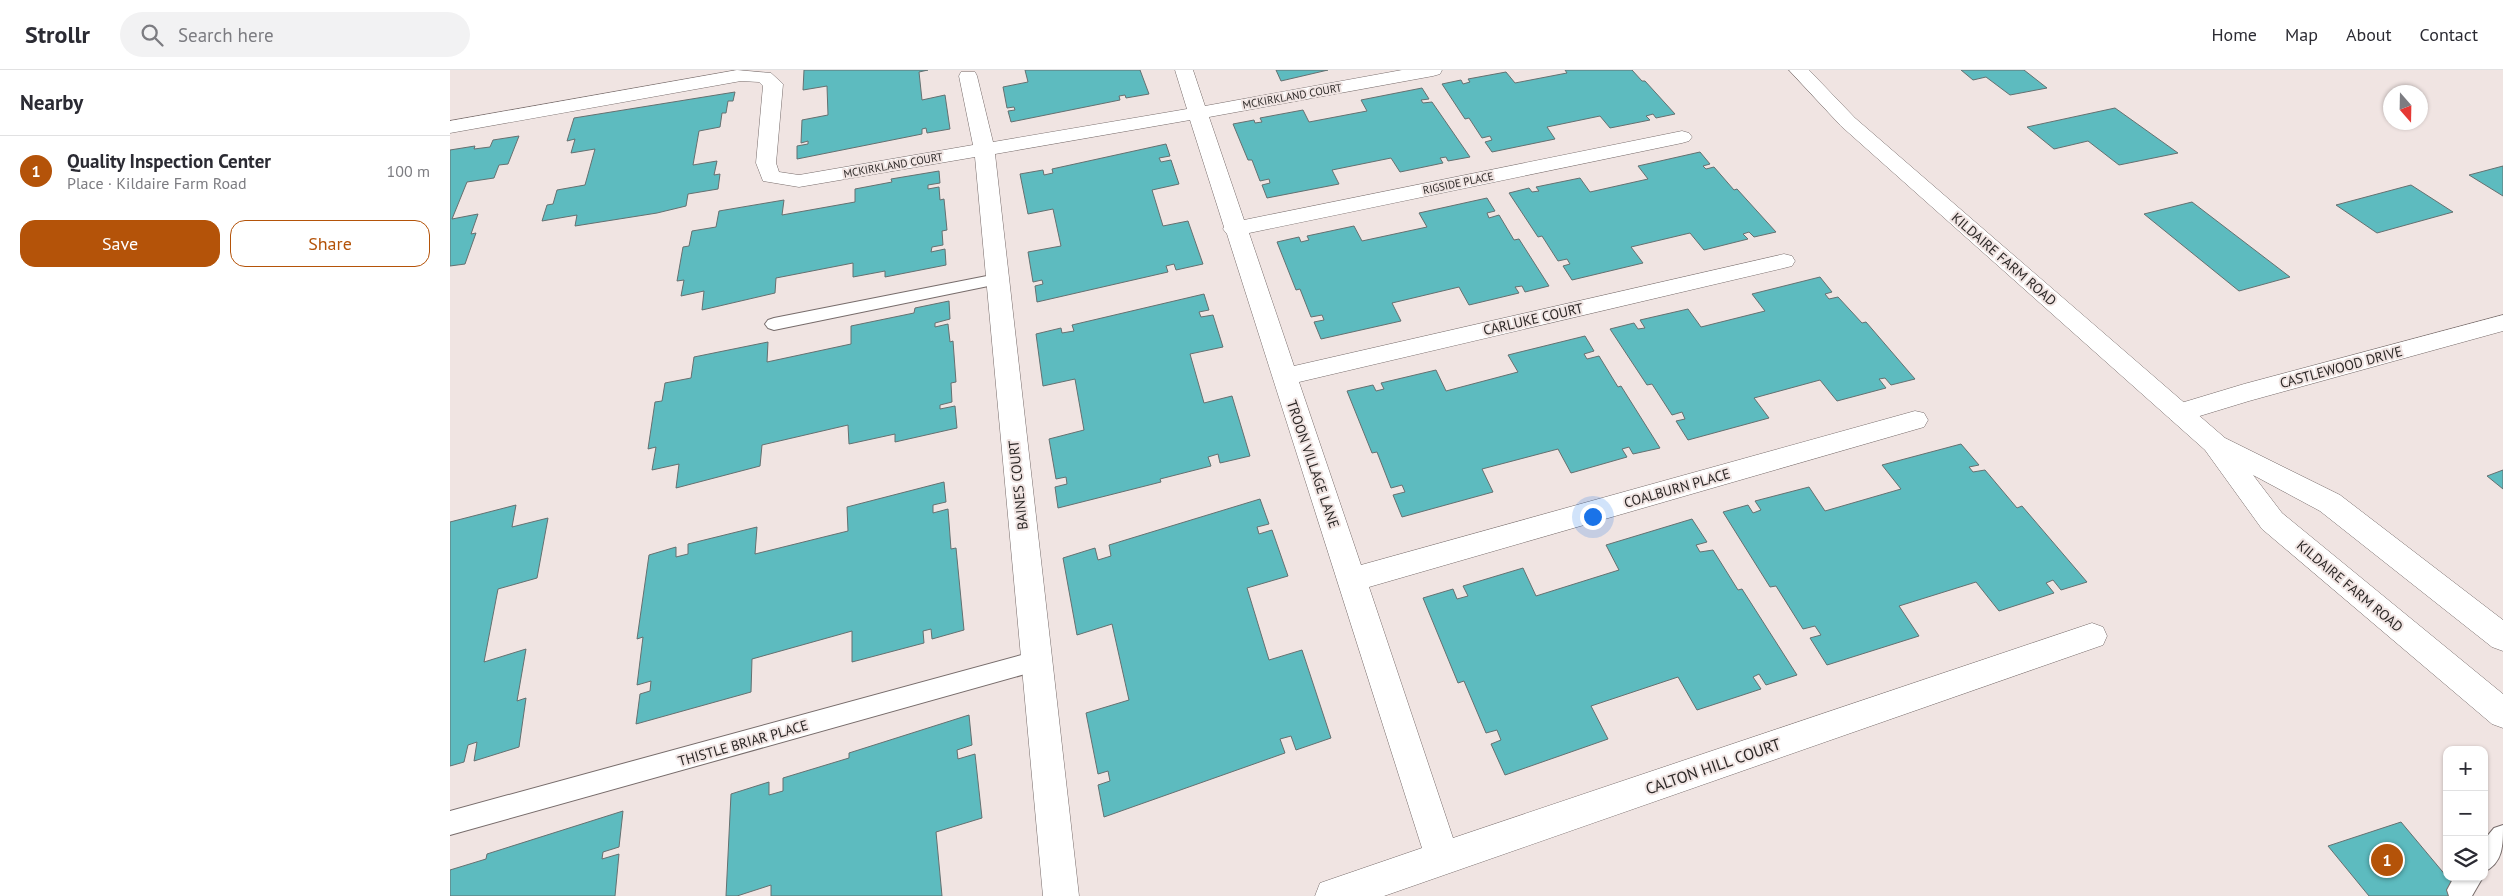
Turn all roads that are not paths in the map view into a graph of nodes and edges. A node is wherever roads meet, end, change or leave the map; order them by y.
1 (1184, 70) edge
2 (1433, 70) edge
3 (1798, 70) edge
4 (968, 76) dead end
5 (1197, 113) junction
6 (450, 127) edge
7 (1682, 137) dead end
8 (984, 149) junction
9 (1234, 229) junction
10 (1784, 261) dead end
11 (997, 278) junction
12 (2503, 323) edge
13 (774, 324) dead end
14 (1284, 377) junction
15 (2180, 413) junction
16 (1916, 420) dead end
17 (2214, 443) junction
18 (1352, 580) junction
19 (2092, 636) dead end
20 (2503, 638) edge
21 (1036, 661) junction
22 (2503, 714) edge
23 (450, 823) edge
24 (2503, 837) edge
25 (2488, 855) edge
26 (1443, 859) junction
27 (1061, 896) edge
28 (1333, 896) edge

1 - 5 street, TROON VILLAGE LANE
2 - 5 street, MCKIRKLAND COURT
3 - 15 street, KILDAIRE FARM ROAD
4 - 8 street, BAINES COURT
5 - 8 street, MCKIRKLAND COURT
5 - 9 street, TROON VILLAGE LANE
6 - 8 street, MCKIRKLAND COURT
7 - 9 street, RIGSIDE PLACE
8 - 11 street, BAINES COURT
9 - 14 street, TROON VILLAGE LANE
10 - 14 street, CARLUKE COURT
11 - 13 lane
11 - 21 street, BAINES COURT
12 - 15 street, CASTLEWOOD DRIVE
14 - 18 street, TROON VILLAGE LANE
15 - 17 street, KILDAIRE FARM ROAD
16 - 18 street, COALBURN PLACE
17 - 20 street, KILDAIRE FARM ROAD
17 - 22 street, KILDAIRE FARM ROAD
18 - 26 street, TROON VILLAGE LANE
19 - 26 street, CALTON HILL COURT
21 - 23 lane, THISTLE BRIAR PLACE
21 - 27 street, BAINES COURT
24 - 25 lane
26 - 28 street, CALTON HILL COURT

